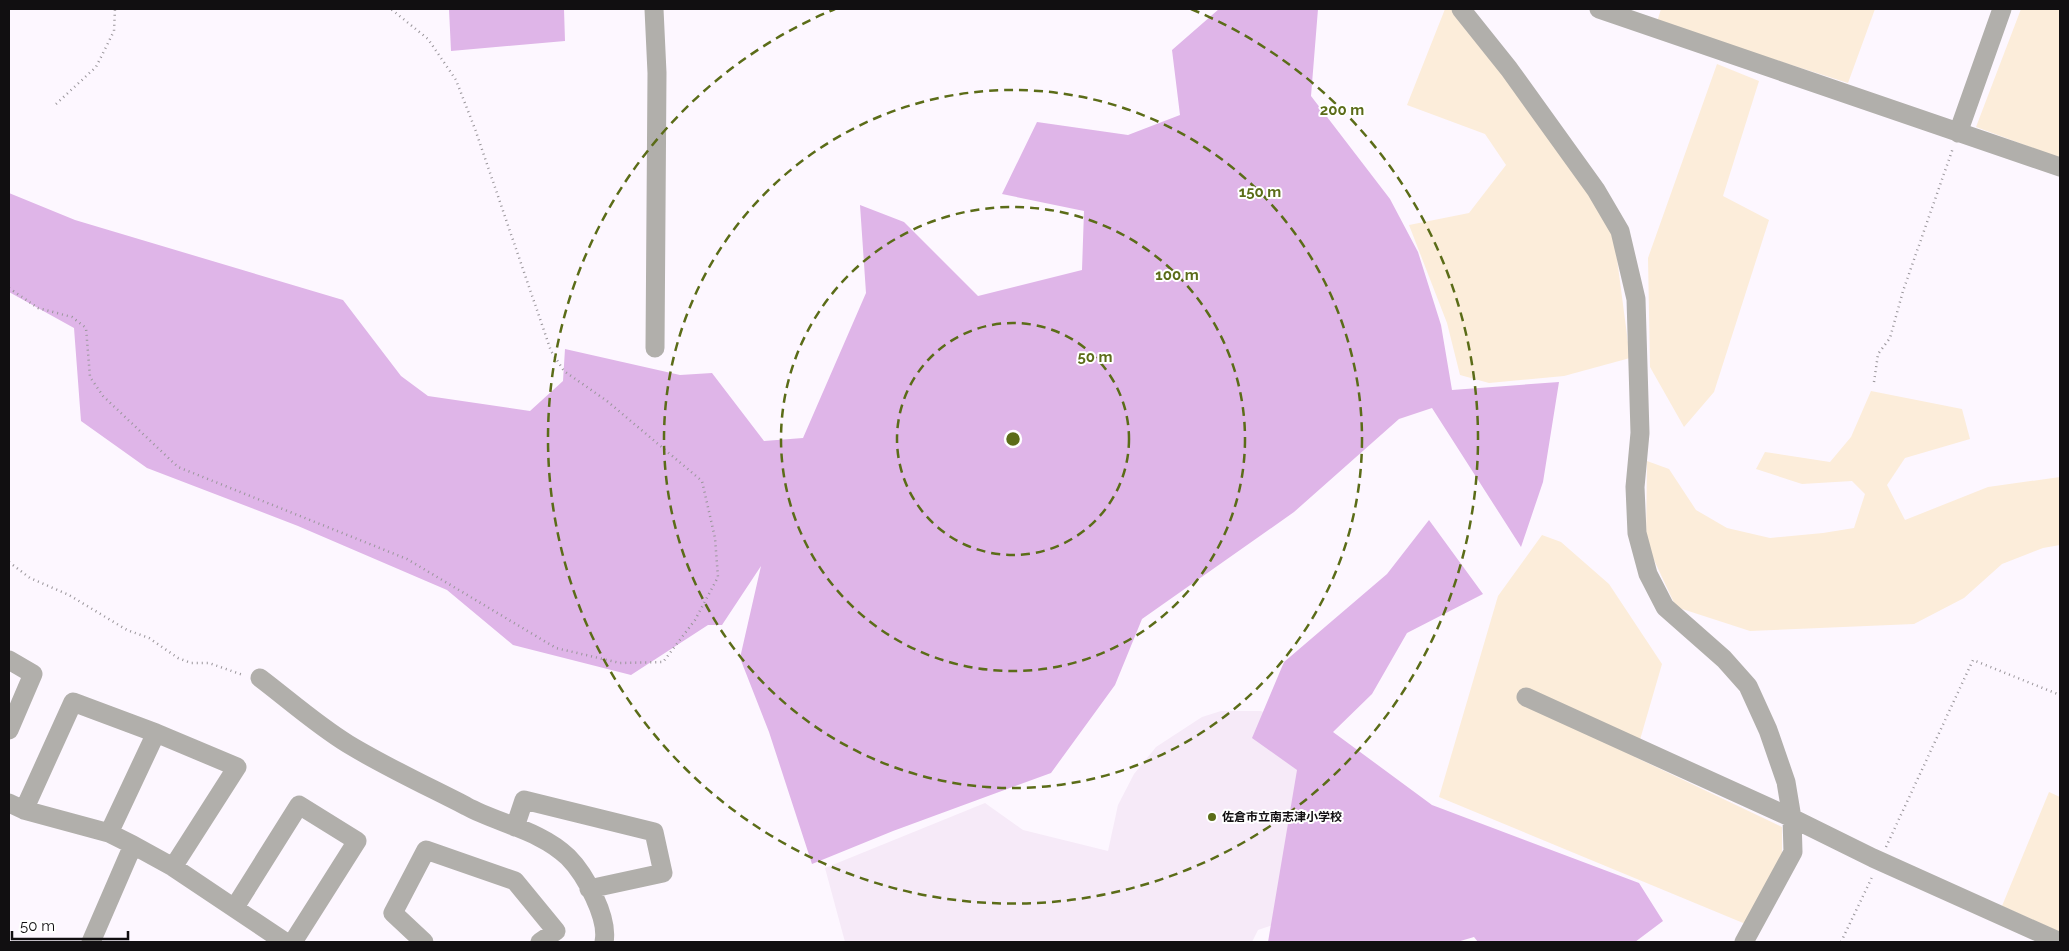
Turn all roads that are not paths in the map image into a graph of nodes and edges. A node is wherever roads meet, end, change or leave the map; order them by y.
1 (654, 9) edge
2 (1461, 9) edge
3 (1599, 9) edge
4 (2002, 9) edge
5 (1958, 133) junction
6 (2060, 167) edge
7 (655, 348) dead end
8 (9, 660) edge
9 (260, 678) road end
10 (1526, 697) dead end
11 (9, 730) edge
12 (156, 733) junction
13 (16, 807) edge
14 (1792, 818) junction
15 (515, 827) junction
16 (109, 833) junction
17 (134, 845) junction
18 (173, 867) junction
19 (589, 888) junction
20 (235, 907) junction
21 (91, 942) edge
22 (285, 942) edge
23 (292, 942) edge
24 (424, 942) edge
25 (540, 942) edge
26 (604, 942) edge
27 (1744, 942) edge
28 (2060, 942) edge

1 - 7 street
2 - 14 street
3 - 5 street
4 - 5 street
5 - 6 street
8 - 11 street
9 - 15 street
10 - 14 street
12 - 13 street
12 - 16 street
12 - 18 street
13 - 16 street
14 - 27 street
14 - 28 street
15 - 19 street
15 - 19 street
16 - 17 street
17 - 18 street
17 - 21 street
18 - 20 street
19 - 26 street
20 - 22 street
20 - 23 street
24 - 25 street

